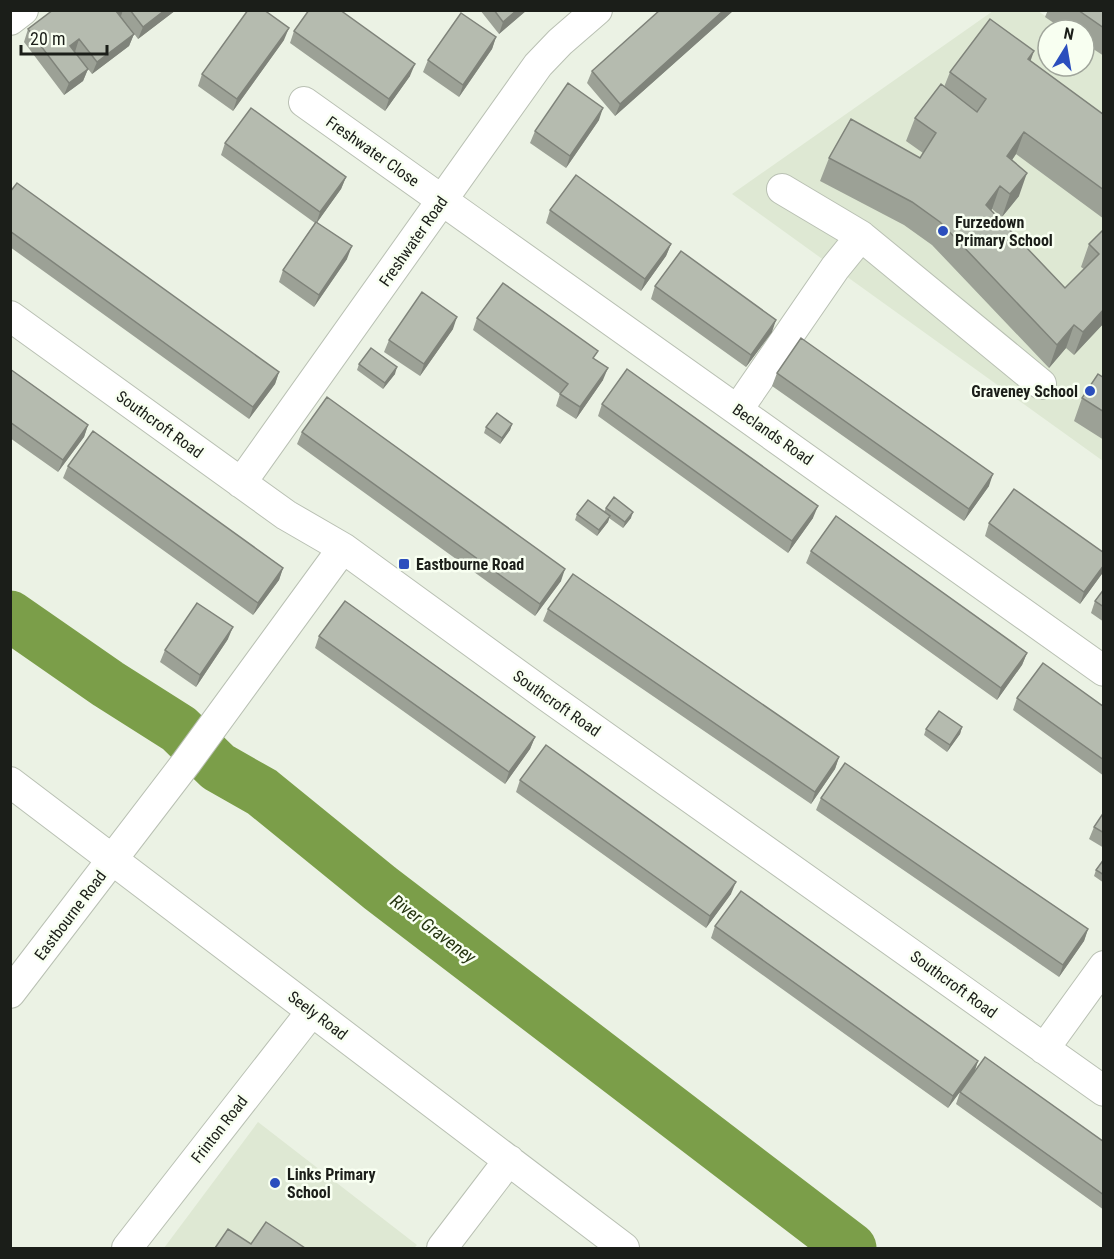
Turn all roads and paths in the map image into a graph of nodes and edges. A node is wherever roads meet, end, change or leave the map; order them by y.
1 (23, 10) edge
2 (597, 10) edge
3 (10, 20) edge
4 (304, 102) dead end
5 (782, 189) dead end
6 (442, 200) junction
7 (861, 236) junction
8 (10, 316) edge
9 (1041, 384) dead end
10 (738, 409) junction
11 (241, 483) junction
12 (343, 548) junction
13 (1104, 670) edge
14 (10, 782) edge
15 (112, 858) junction
16 (1104, 966) edge
17 (10, 993) edge
18 (312, 1011) junction
19 (1044, 1049) junction
20 (1104, 1091) edge
21 (509, 1160) junction
22 (127, 1248) edge
23 (442, 1248) edge
24 (624, 1248) edge

1 - 3 street
2 - 6 street, Freshwater Road
4 - 6 street, Freshwater Close
5 - 7 street
6 - 10 street, Beclands Road
6 - 11 street, Freshwater Road
7 - 9 street
7 - 10 street
8 - 11 street, Southcroft Road
10 - 13 street, Beclands Road
11 - 12 street, Southcroft Road
12 - 15 street, Eastbourne Road
12 - 19 street, Southcroft Road
14 - 15 street, Seely Road
15 - 17 street, Eastbourne Road
15 - 18 street, Seely Road
16 - 19 street
18 - 21 street, Seely Road
18 - 22 street, Frinton Road
19 - 20 street, Southcroft Road
21 - 23 street
21 - 24 street, Seely Road

